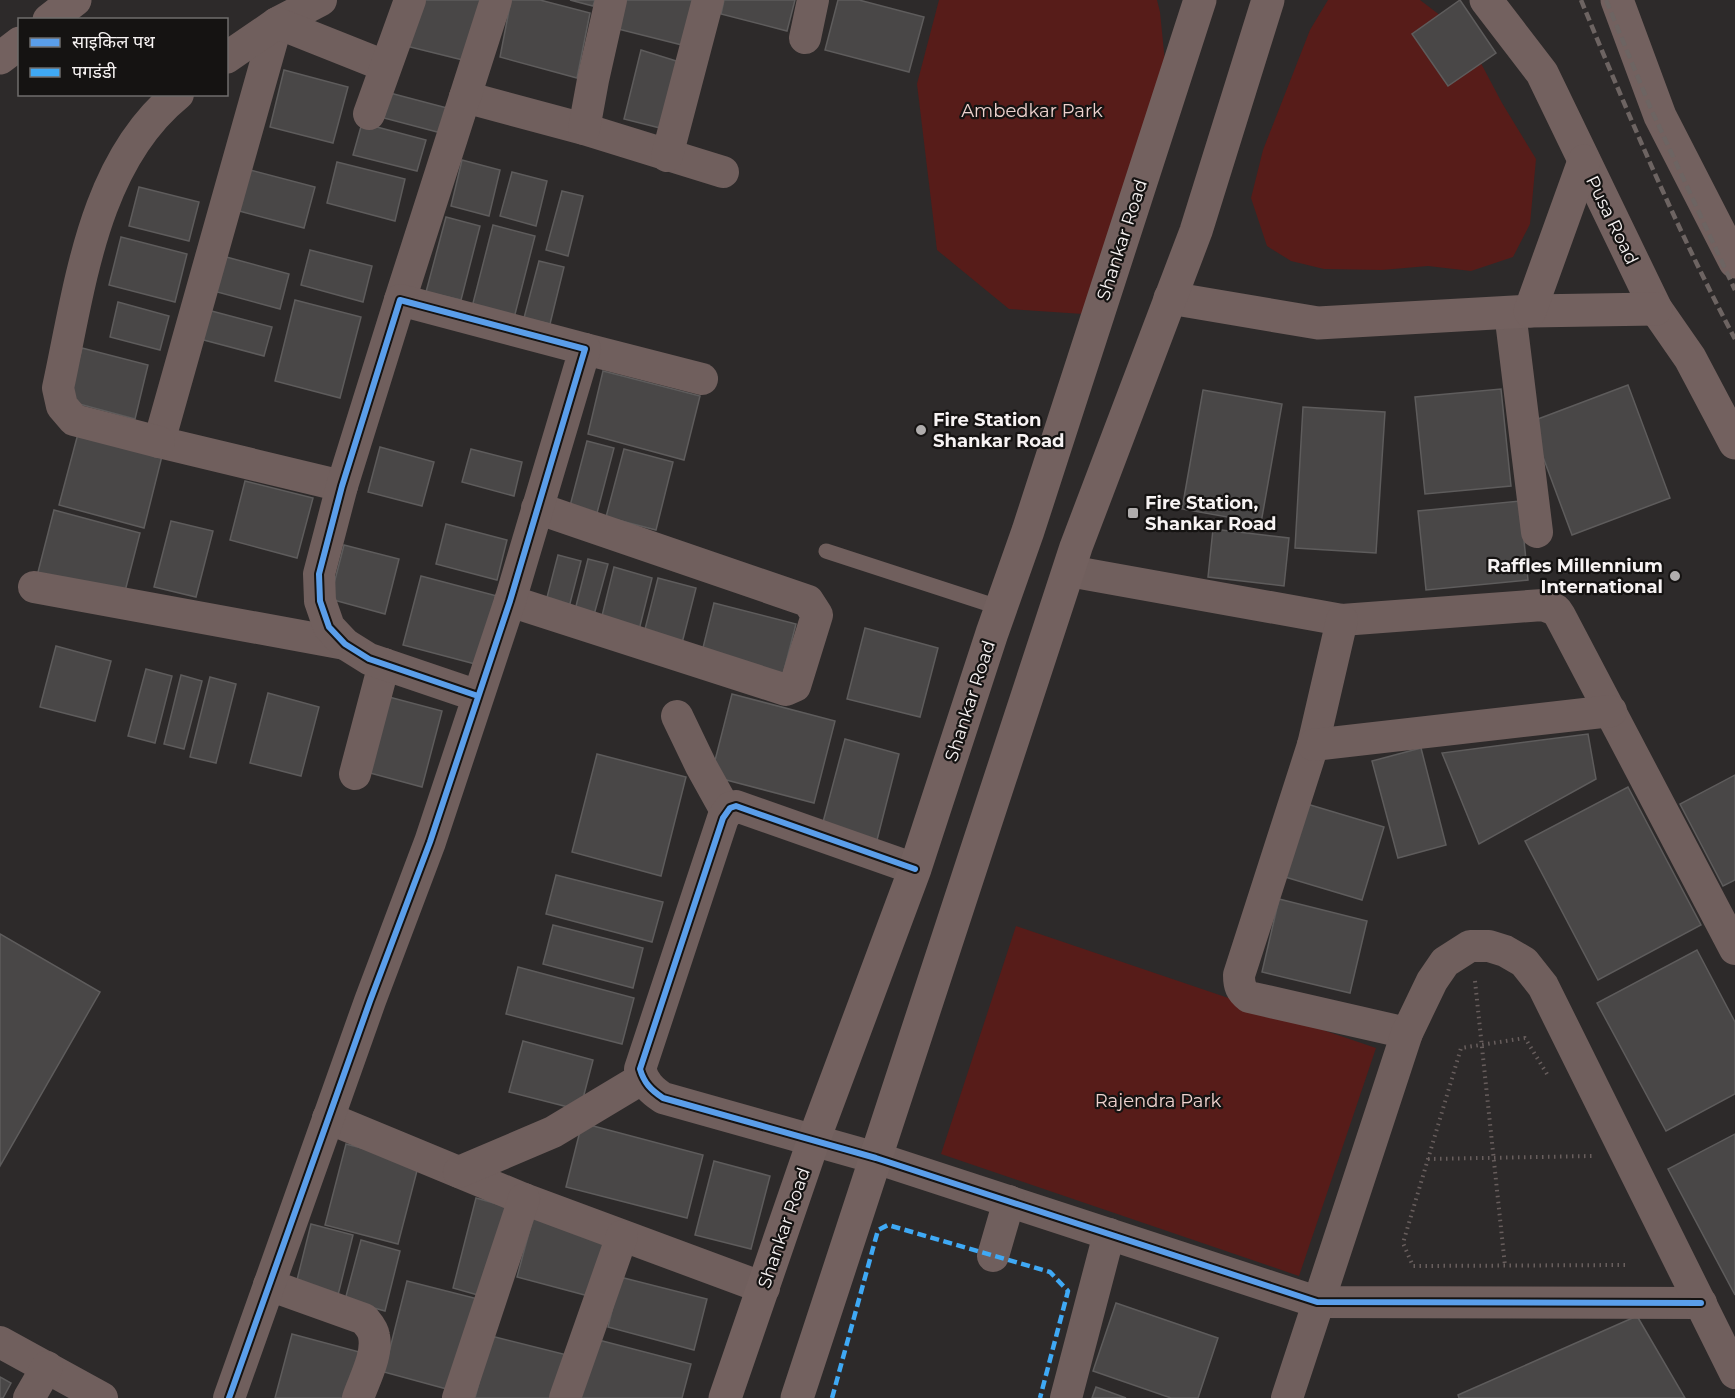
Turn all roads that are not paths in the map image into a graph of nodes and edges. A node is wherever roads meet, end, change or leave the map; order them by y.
1 (321, 0) edge
2 (410, 0) edge
3 (496, 0) edge
4 (611, 0) edge
5 (708, 0) edge
6 (813, 0) edge
7 (1200, 0) edge
8 (1268, 0) edge
9 (1486, 0) edge
10 (1617, 0) edge
11 (277, 23) junction
12 (805, 38) dead end
13 (18, 44) edge
14 (228, 57) edge
15 (0, 58) edge
16 (386, 66) junction
17 (465, 97) junction
18 (159, 100) edge
19 (369, 114) dead end
20 (584, 129) junction
21 (667, 156) junction
22 (1584, 161) junction
23 (723, 172) dead end
24 (1735, 262) edge
25 (1170, 298) junction
26 (400, 300) junction
27 (1656, 309) junction
28 (1520, 311) junction
29 (585, 349) junction
30 (702, 379) dead end
31 (159, 441) junction
32 (1735, 443) edge
33 (342, 486) junction
34 (537, 508) junction
35 (1028, 531) junction
36 (1537, 532) dead end
37 (826, 551) dead end
38 (1072, 559) junction
39 (34, 587) dead end
40 (510, 601) junction
41 (1000, 608) junction
42 (1342, 620) junction
43 (345, 645) junction
44 (384, 664) junction
45 (478, 696) junction
46 (1611, 711) junction
47 (677, 716) dead end
48 (1313, 745) junction
49 (355, 774) dead end
50 (726, 811) junction
51 (915, 869) junction
52 (1735, 949) edge
53 (1407, 1033) junction
54 (643, 1078) junction
55 (328, 1118) junction
56 (813, 1142) junction
57 (876, 1158) junction
58 (459, 1172) junction
59 (524, 1199) junction
60 (1009, 1201) junction
61 (1109, 1234) junction
62 (622, 1236) junction
63 (993, 1256) dead end
64 (269, 1285) junction
65 (764, 1288) junction
66 (1317, 1302) junction
67 (1701, 1303) junction
68 (0, 1342) edge
69 (46, 1367) junction
70 (1735, 1373) edge
71 (29, 1398) edge
72 (102, 1398) edge
73 (229, 1398) edge
74 (358, 1398) edge
75 (458, 1398) edge
76 (565, 1398) edge
77 (725, 1398) edge
78 (797, 1398) edge
79 (1066, 1398) edge
80 (1287, 1398) edge

1 - 11 street
2 - 16 street
3 - 17 street
4 - 20 street
5 - 21 street
6 - 12 street
7 - 35 main road, Shankar Road
8 - 25 main road
9 - 22 main road, Pusa Road
10 - 24 main road
11 - 14 street
11 - 16 street
11 - 31 street
13 - 15 main road
16 - 19 street
17 - 20 street
17 - 26 street
18 - 31 street
20 - 21 street
21 - 23 street
22 - 27 main road, Pusa Road
22 - 28 main road
25 - 28 main road
25 - 38 main road
26 - 29 street
26 - 33 street
27 - 28 main road
27 - 32 main road, Pusa Road
28 - 36 street
29 - 30 street
29 - 34 street
31 - 33 street
33 - 43 street
34 - 40 street
34 - 40 street
35 - 38 main road
35 - 41 main road, Shankar Road
37 - 41 lane
38 - 42 street
38 - 57 main road
39 - 43 street
40 - 45 street
41 - 51 main road, Shankar Road
42 - 46 street
42 - 48 street
43 - 44 street
44 - 45 street
44 - 49 street
45 - 55 street
46 - 48 street
46 - 52 street
47 - 50 street
48 - 53 street
50 - 51 street
50 - 54 street
51 - 56 main road, Shankar Road
53 - 66 street
53 - 67 street
54 - 56 street
54 - 58 street
55 - 58 street
55 - 64 street
56 - 57 street
56 - 65 main road, Shankar Road
57 - 60 street
57 - 78 main road
58 - 59 street
59 - 62 street
59 - 75 street
60 - 61 street
60 - 63 street
61 - 66 street
61 - 79 street
62 - 65 street
62 - 76 street
64 - 73 street
64 - 74 street
65 - 77 main road, Shankar Road
66 - 67 street
66 - 80 street
67 - 70 street
68 - 69 street
69 - 71 street
69 - 72 street

